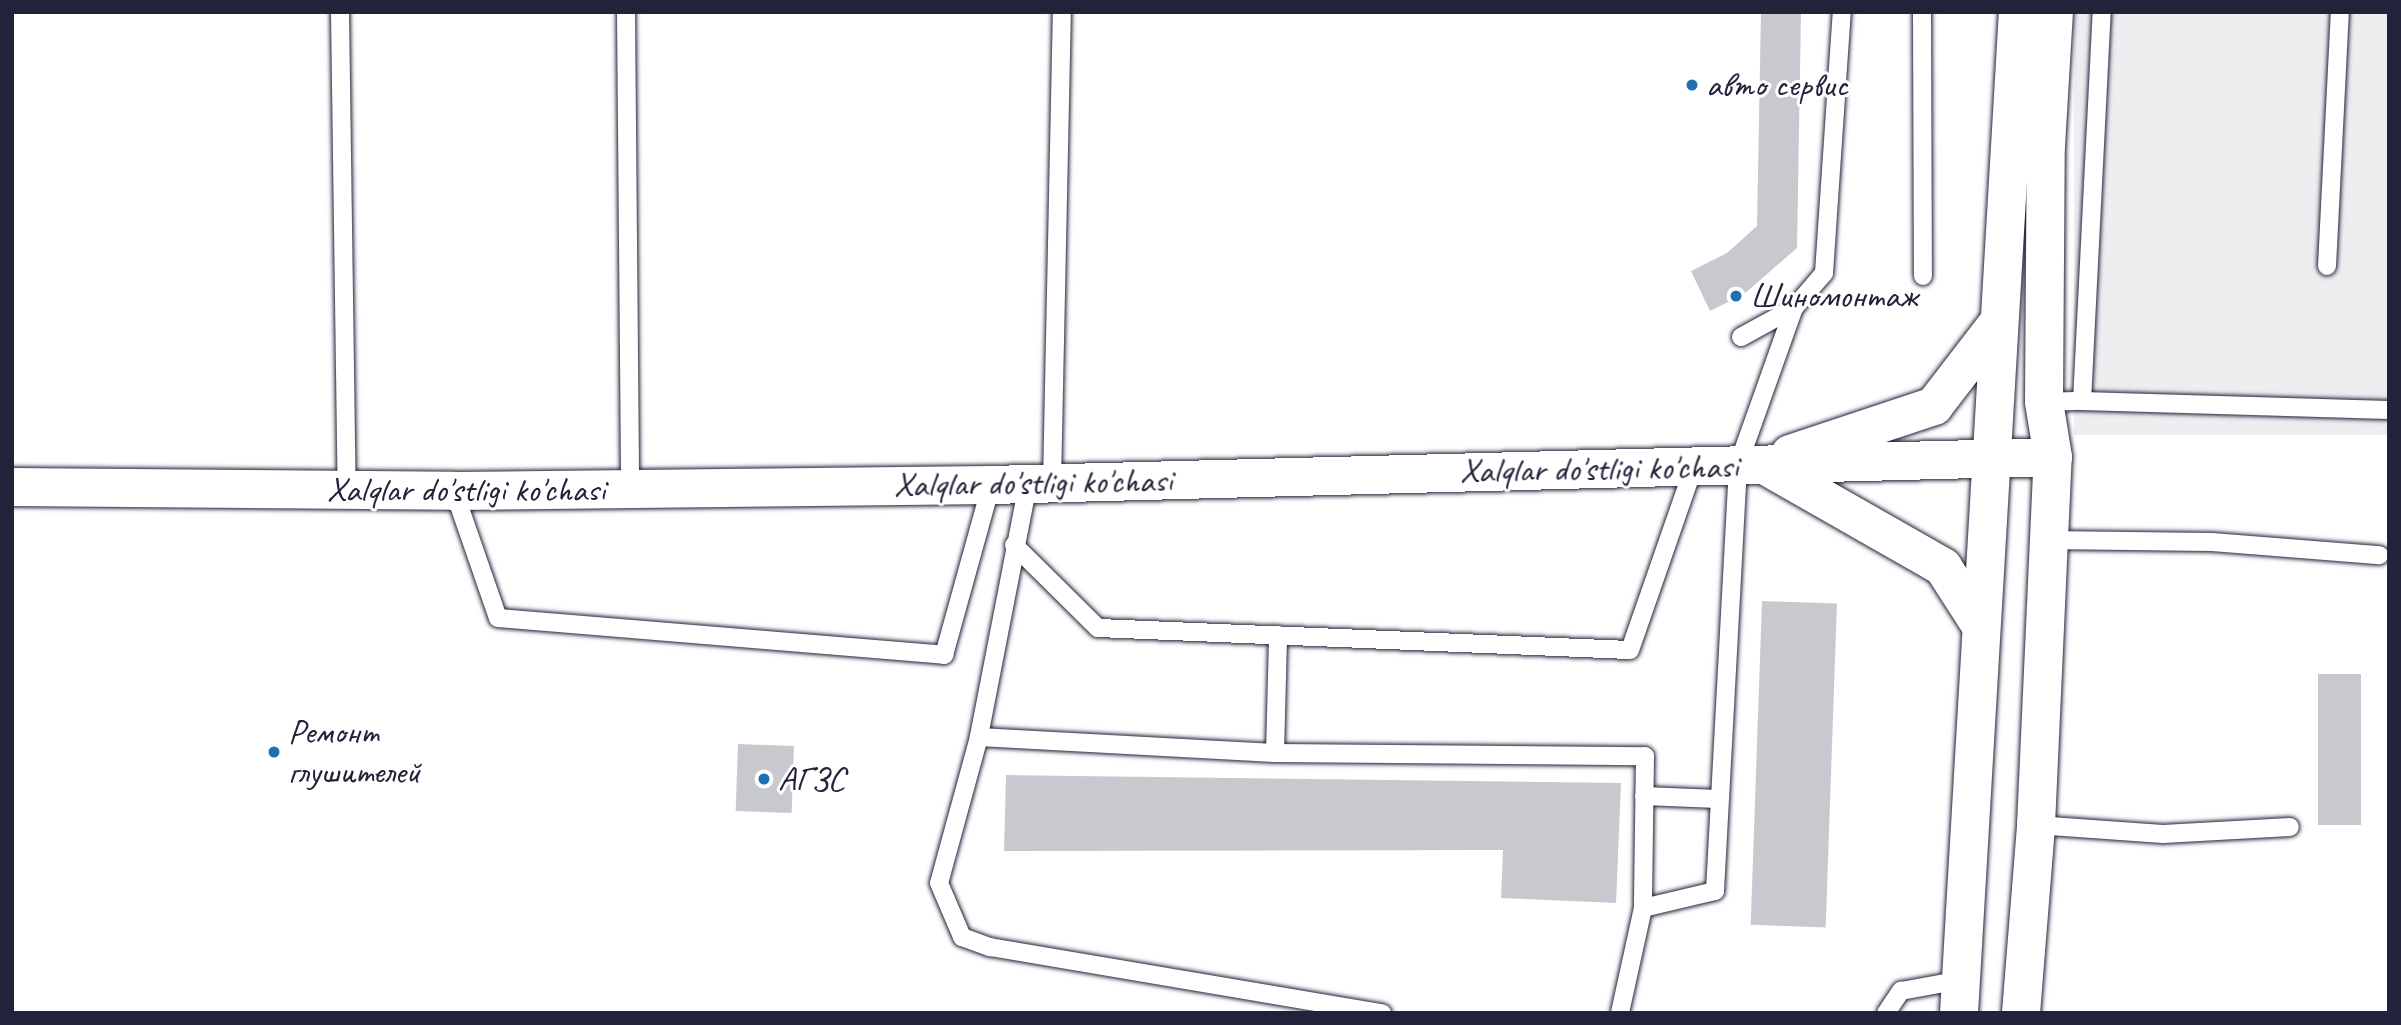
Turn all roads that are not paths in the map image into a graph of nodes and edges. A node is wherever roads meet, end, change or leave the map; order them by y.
1 (340, 12) edge
2 (626, 12) edge
3 (1062, 12) edge
4 (1842, 12) edge
5 (1923, 12) edge
6 (2018, 12) edge
7 (2054, 12) edge
8 (2102, 12) edge
9 (2340, 12) edge
10 (2327, 266) dead end
11 (1923, 276) dead end
12 (1794, 308) junction
13 (1998, 323) junction
14 (1741, 337) dead end
15 (2082, 401) junction
16 (2044, 402) junction
17 (2389, 410) edge
18 (1990, 456) junction
19 (2053, 457) junction
20 (1694, 466) junction
21 (1752, 466) junction
22 (1024, 484) junction
23 (12, 487) edge
24 (630, 489) junction
25 (347, 491) junction
26 (454, 491) junction
27 (2047, 540) junction
28 (1014, 545) junction
29 (2379, 555) dead end
30 (1981, 626) junction
31 (1278, 635) junction
32 (979, 737) junction
33 (1275, 752) junction
34 (1644, 796) junction
35 (1718, 799) junction
36 (2036, 825) junction
37 (2290, 827) dead end
38 (1643, 908) junction
39 (1960, 996) edge
40 (1382, 1013) edge
41 (1620, 1013) edge
42 (1886, 1013) edge
43 (2021, 1013) edge

1 - 25 lane
2 - 24 lane
3 - 22 lane
4 - 12 lane
5 - 11 lane
6 - 13 main road
7 - 16 main road
8 - 15 lane
9 - 10 lane
12 - 14 lane
12 - 21 lane
13 - 18 main road
13 - 21 main road
15 - 16 lane
15 - 17 lane
16 - 19 main road
18 - 19 main road, Xalqlar do'stligi ko'chasi
18 - 21 main road, Xalqlar do'stligi ko'chasi
18 - 30 main road
19 - 27 main road
20 - 21 main road, Xalqlar do'stligi ko'chasi
20 - 22 main road, Xalqlar do'stligi ko'chasi
20 - 31 lane
21 - 30 main road
21 - 35 lane
22 - 24 main road, Xalqlar do'stligi ko'chasi
22 - 26 lane
22 - 28 lane
23 - 25 main road, Xalqlar do'stligi ko'chasi
24 - 26 main road, Xalqlar do'stligi ko'chasi
25 - 26 main road, Xalqlar do'stligi ko'chasi
27 - 29 lane
27 - 36 main road
28 - 31 lane
28 - 32 lane
30 - 39 main road
31 - 33 lane
32 - 33 lane
32 - 40 lane
33 - 34 lane
34 - 35 lane
34 - 38 lane
35 - 38 lane
36 - 37 lane
36 - 43 main road
38 - 41 lane
39 - 42 lane

